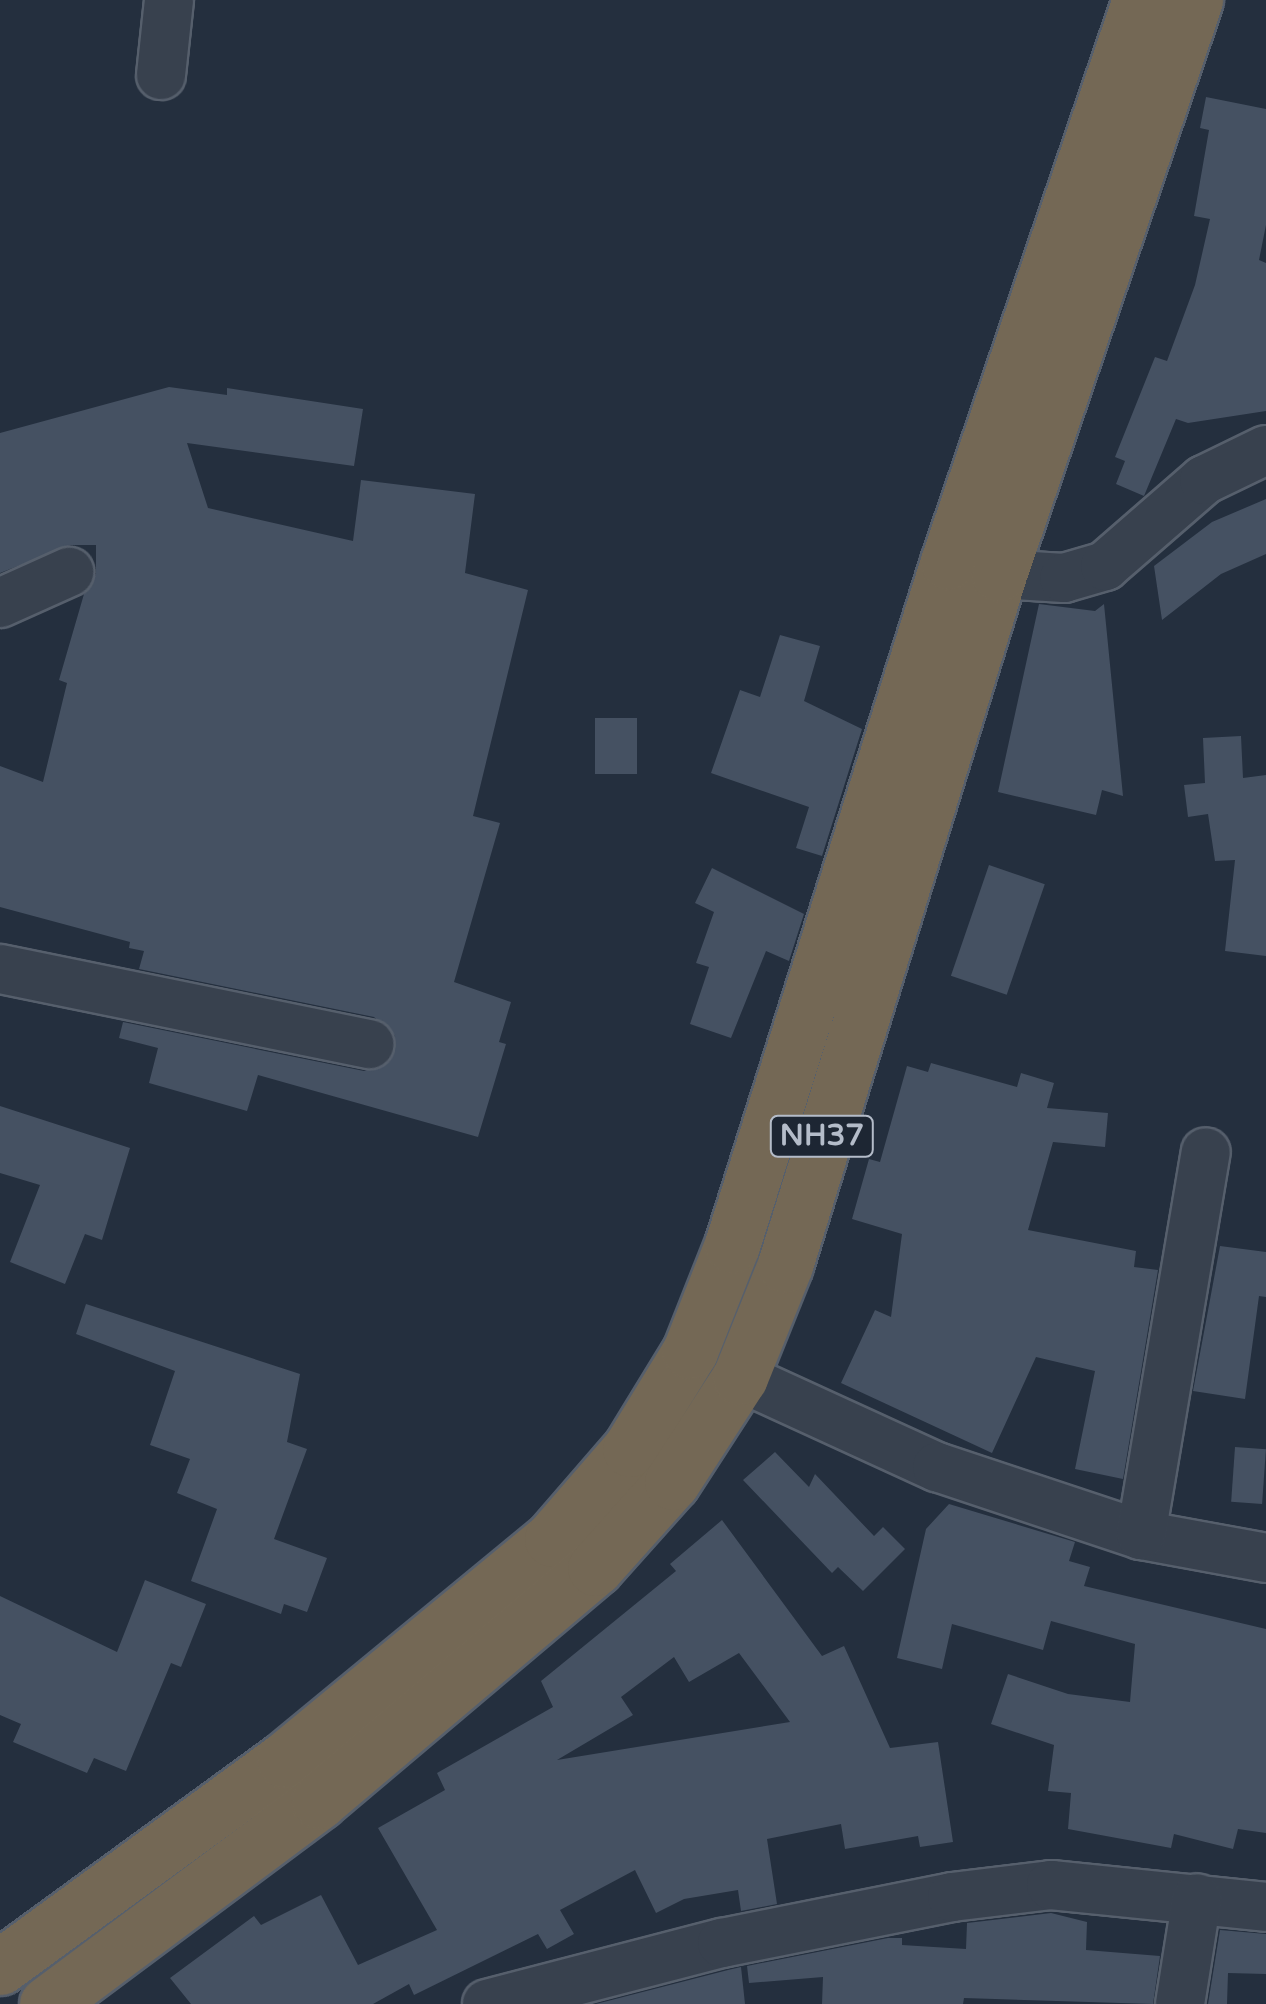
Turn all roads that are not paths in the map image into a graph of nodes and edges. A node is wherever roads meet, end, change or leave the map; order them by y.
1 (168, 0) edge
2 (1140, 0) edge
3 (1195, 0) edge
4 (162, 76) dead end
5 (1266, 450) edge
6 (68, 572) dead end
7 (999, 574) junction
8 (0, 602) edge
9 (0, 969) edge
10 (369, 1044) dead end
11 (1206, 1152) dead end
12 (740, 1377) junction
13 (1141, 1535) junction
14 (1266, 1558) edge
15 (1197, 1898) junction
16 (1266, 1907) edge
17 (0, 1967) edge
18 (552, 1995) edge
19 (51, 2003) edge
20 (486, 2004) edge
21 (1180, 2004) edge

1 - 4 street
2 - 17 highway, NH37
3 - 7 highway, NH37
5 - 7 street
6 - 8 street
7 - 12 highway, NH37
9 - 10 street
11 - 13 street
12 - 13 street
12 - 19 highway, NH37
13 - 14 street
15 - 16 street
15 - 18 street
15 - 21 street
18 - 20 street

